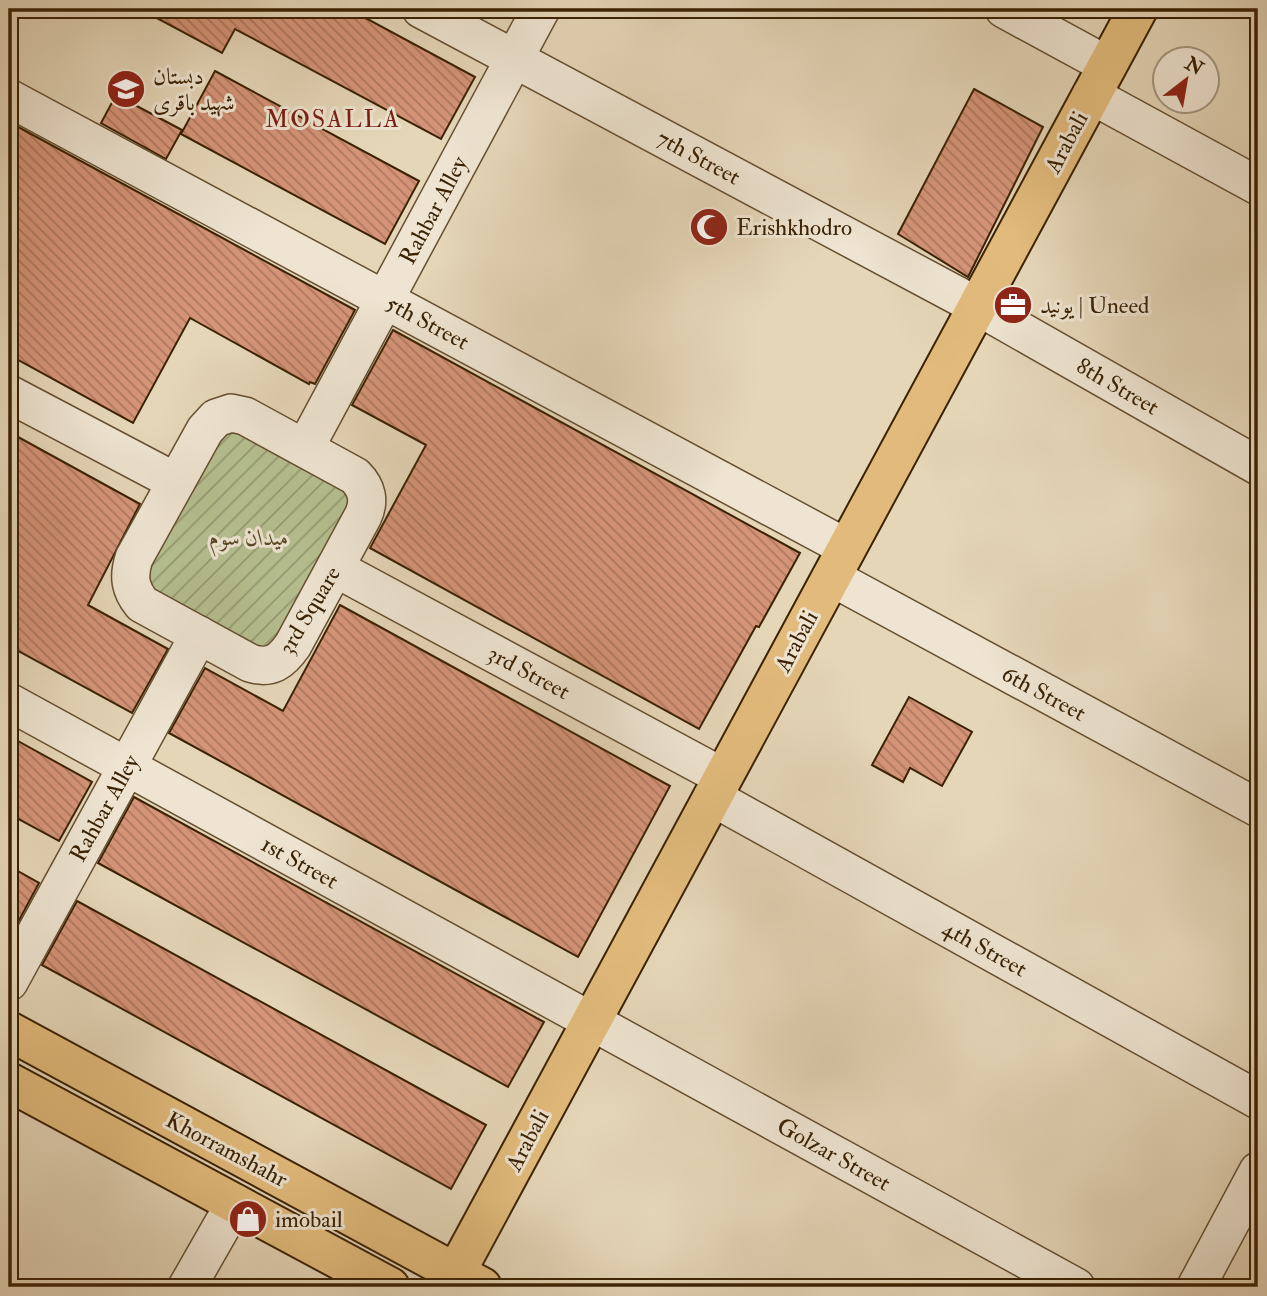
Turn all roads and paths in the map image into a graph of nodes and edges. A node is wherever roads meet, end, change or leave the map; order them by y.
1 (421, 9) edge
2 (541, 9) edge
3 (1004, 9) edge
4 (1138, 9) edge
5 (514, 58) junction
6 (1099, 80) junction
7 (9, 98) edge
8 (1258, 186) edge
9 (386, 299) junction
10 (978, 306) junction
11 (9, 394) edge
12 (305, 448) junction
13 (1258, 466) edge
14 (176, 482) junction
15 (839, 563) junction
16 (335, 568) junction
17 (199, 635) junction
18 (9, 702) edge
19 (127, 767) junction
20 (718, 787) junction
21 (1258, 808) edge
22 (9, 982) edge
23 (592, 1021) junction
24 (9, 1031) edge
25 (9, 1082) edge
26 (1258, 1100) edge
27 (1258, 1171) edge
28 (234, 1203) junction
29 (462, 1283) edge
30 (187, 1287) edge
31 (390, 1287) edge
32 (1076, 1287) edge
33 (1196, 1287) edge

1 - 5 street, 7th Street
2 - 5 street, Rahbar Alley
3 - 6 street
4 - 6 main road, Arabali
5 - 9 street, Rahbar Alley
5 - 10 street, 7th Street
6 - 8 street
6 - 10 main road, Arabali
7 - 9 street, 5th Street
9 - 12 street, Rahbar Alley
9 - 15 street, 5th Street
10 - 13 street, 8th Street
10 - 15 main road, Arabali
11 - 14 street
12 - 14 street, 3rd Square
12 - 16 street, 3rd Square
14 - 17 street, 3rd Square
15 - 20 main road, Arabali
15 - 21 street, 6th Street
16 - 17 street, 3rd Square
16 - 20 street, 3rd Street
17 - 19 street, Rahbar Alley
18 - 19 street, 1st Street
19 - 22 street, Rahbar Alley
19 - 23 street, 1st Street
20 - 23 main road, Arabali
20 - 26 street, 4th Street
23 - 29 main road, Arabali
23 - 32 street, Golzar Street
24 - 29 main road, Khorramshahr
25 - 28 main road, Khorramshahr
27 - 33 street
28 - 30 street
28 - 31 main road, Khorramshahr

